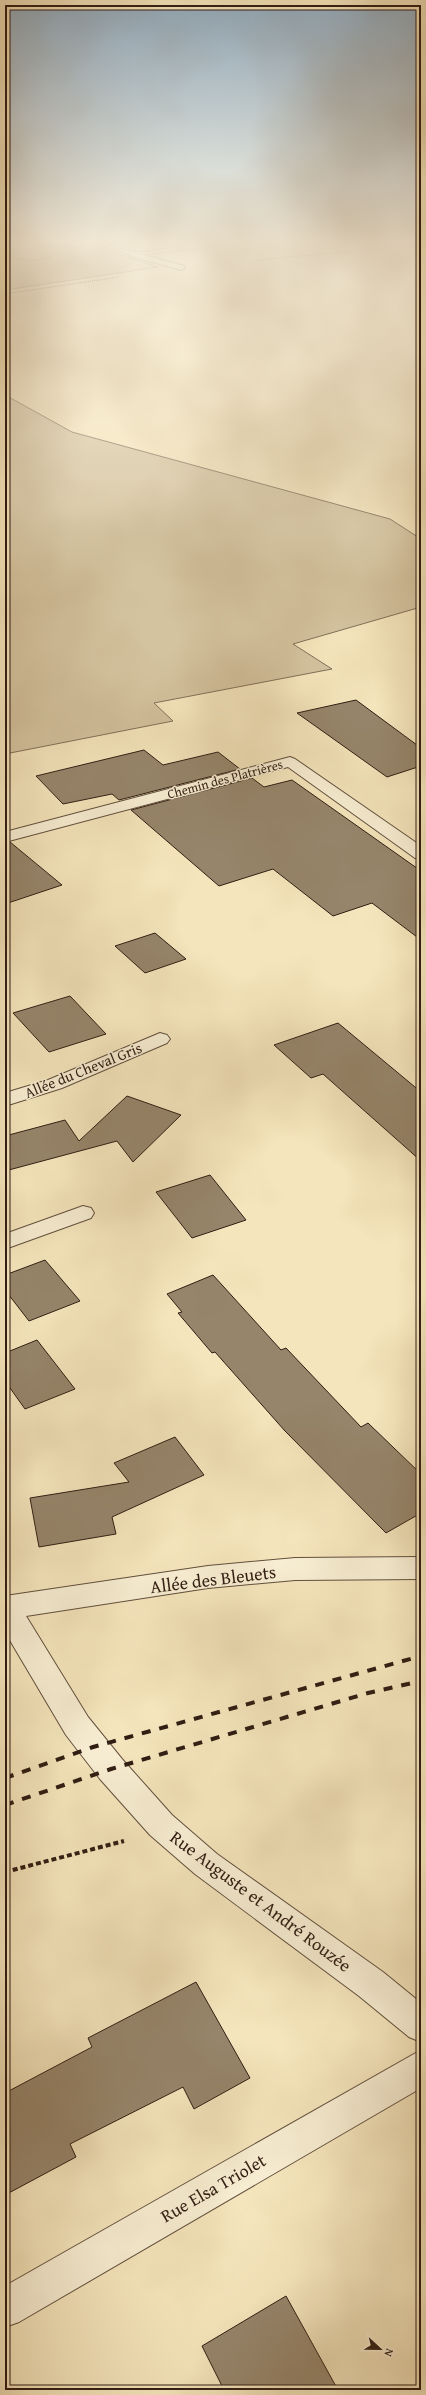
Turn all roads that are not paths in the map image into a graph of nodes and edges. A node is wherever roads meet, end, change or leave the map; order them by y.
1 (5, 837) edge
2 (421, 854) edge
3 (160, 1039) dead end
4 (5, 1100) edge
5 (83, 1213) dead end
6 (5, 1242) edge
7 (421, 1568) edge
8 (5, 1608) edge
9 (421, 2025) edge
10 (421, 2068) edge
11 (5, 2308) edge

1 - 2 street, Chemin des Platrières
3 - 4 street, Allée du Cheval Gris
5 - 6 street
7 - 8 street, Allée des Bleuets
8 - 9 street, Rue Auguste et André Rouzée
10 - 11 street, Rue Elsa Triolet

